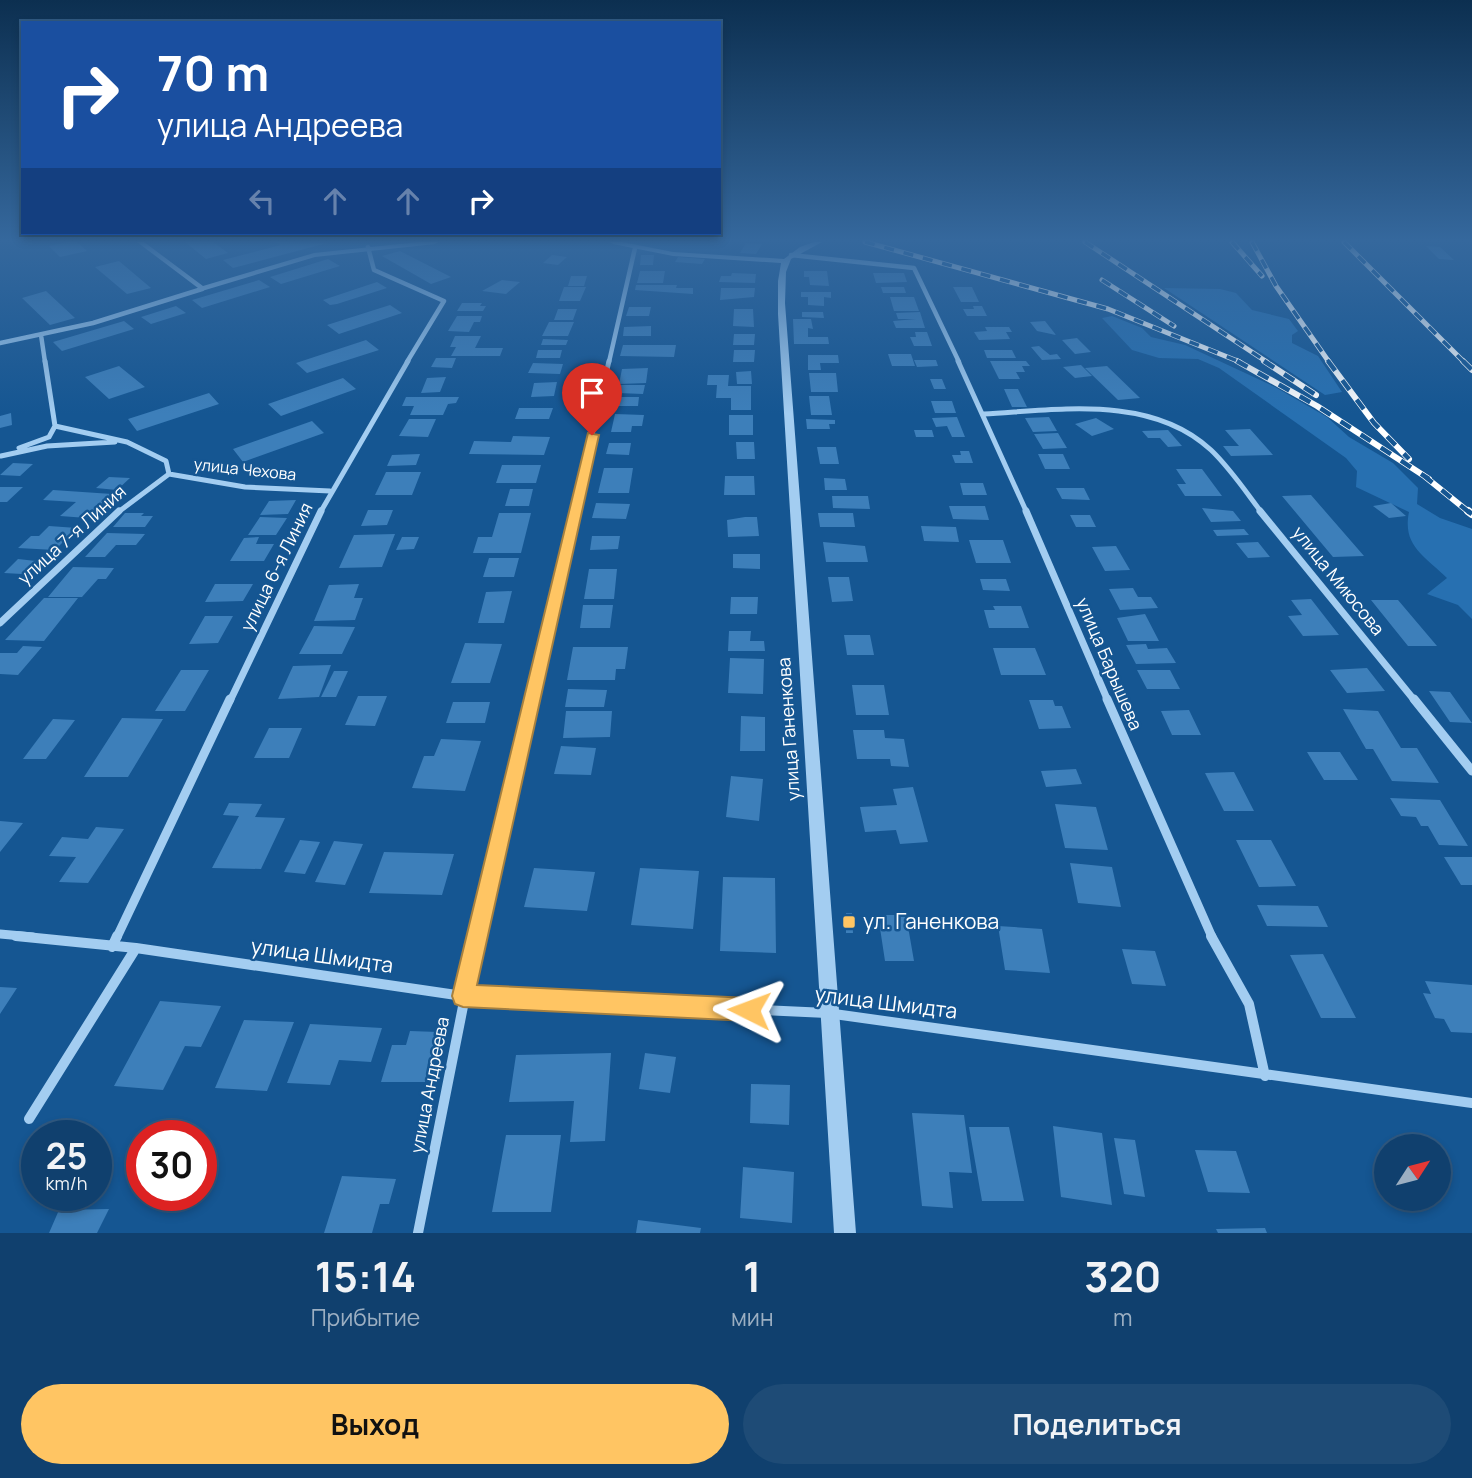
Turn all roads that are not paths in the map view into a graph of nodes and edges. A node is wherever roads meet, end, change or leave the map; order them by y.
1 (165, 300) edge
2 (441, 300) edge
3 (623, 300) edge
4 (782, 300) edge
5 (929, 300) edge
6 (41, 335) junction
7 (0, 343) edge
8 (984, 414) junction
9 (55, 426) junction
10 (129, 441) junction
11 (0, 456) edge
12 (169, 474) junction
13 (330, 491) junction
14 (0, 624) edge
15 (1472, 771) edge
16 (0, 934) edge
17 (112, 947) junction
18 (136, 948) junction
19 (463, 996) junction
20 (827, 1013) junction
21 (1265, 1076) junction
22 (1472, 1103) edge
23 (29, 1119) dead end
24 (418, 1233) edge
25 (845, 1233) edge

1 - 6 street
2 - 13 street, улица 6-я Линия
3 - 19 street, улица Андреева
4 - 20 street, улица Ганенкова
5 - 8 street, улица Барышева
6 - 7 street
6 - 9 street
8 - 15 street, улица Миюсова
8 - 21 street, улица Барышева
9 - 10 street, улица Чехова
9 - 11 street
10 - 11 street
10 - 12 street, улица Чехова
12 - 13 street, улица Чехова
12 - 14 street, улица 7-я Линия
13 - 17 street, улица 6-я Линия
16 - 17 street, улица Шмидта
17 - 18 street, улица Шмидта
18 - 19 street, улица Шмидта
18 - 23 street
19 - 20 street, улица Шмидта
19 - 24 street, улица Андреева
20 - 21 street, улица Шмидта
20 - 25 street, улица Ганенкова
21 - 22 street, улица Шмидта

